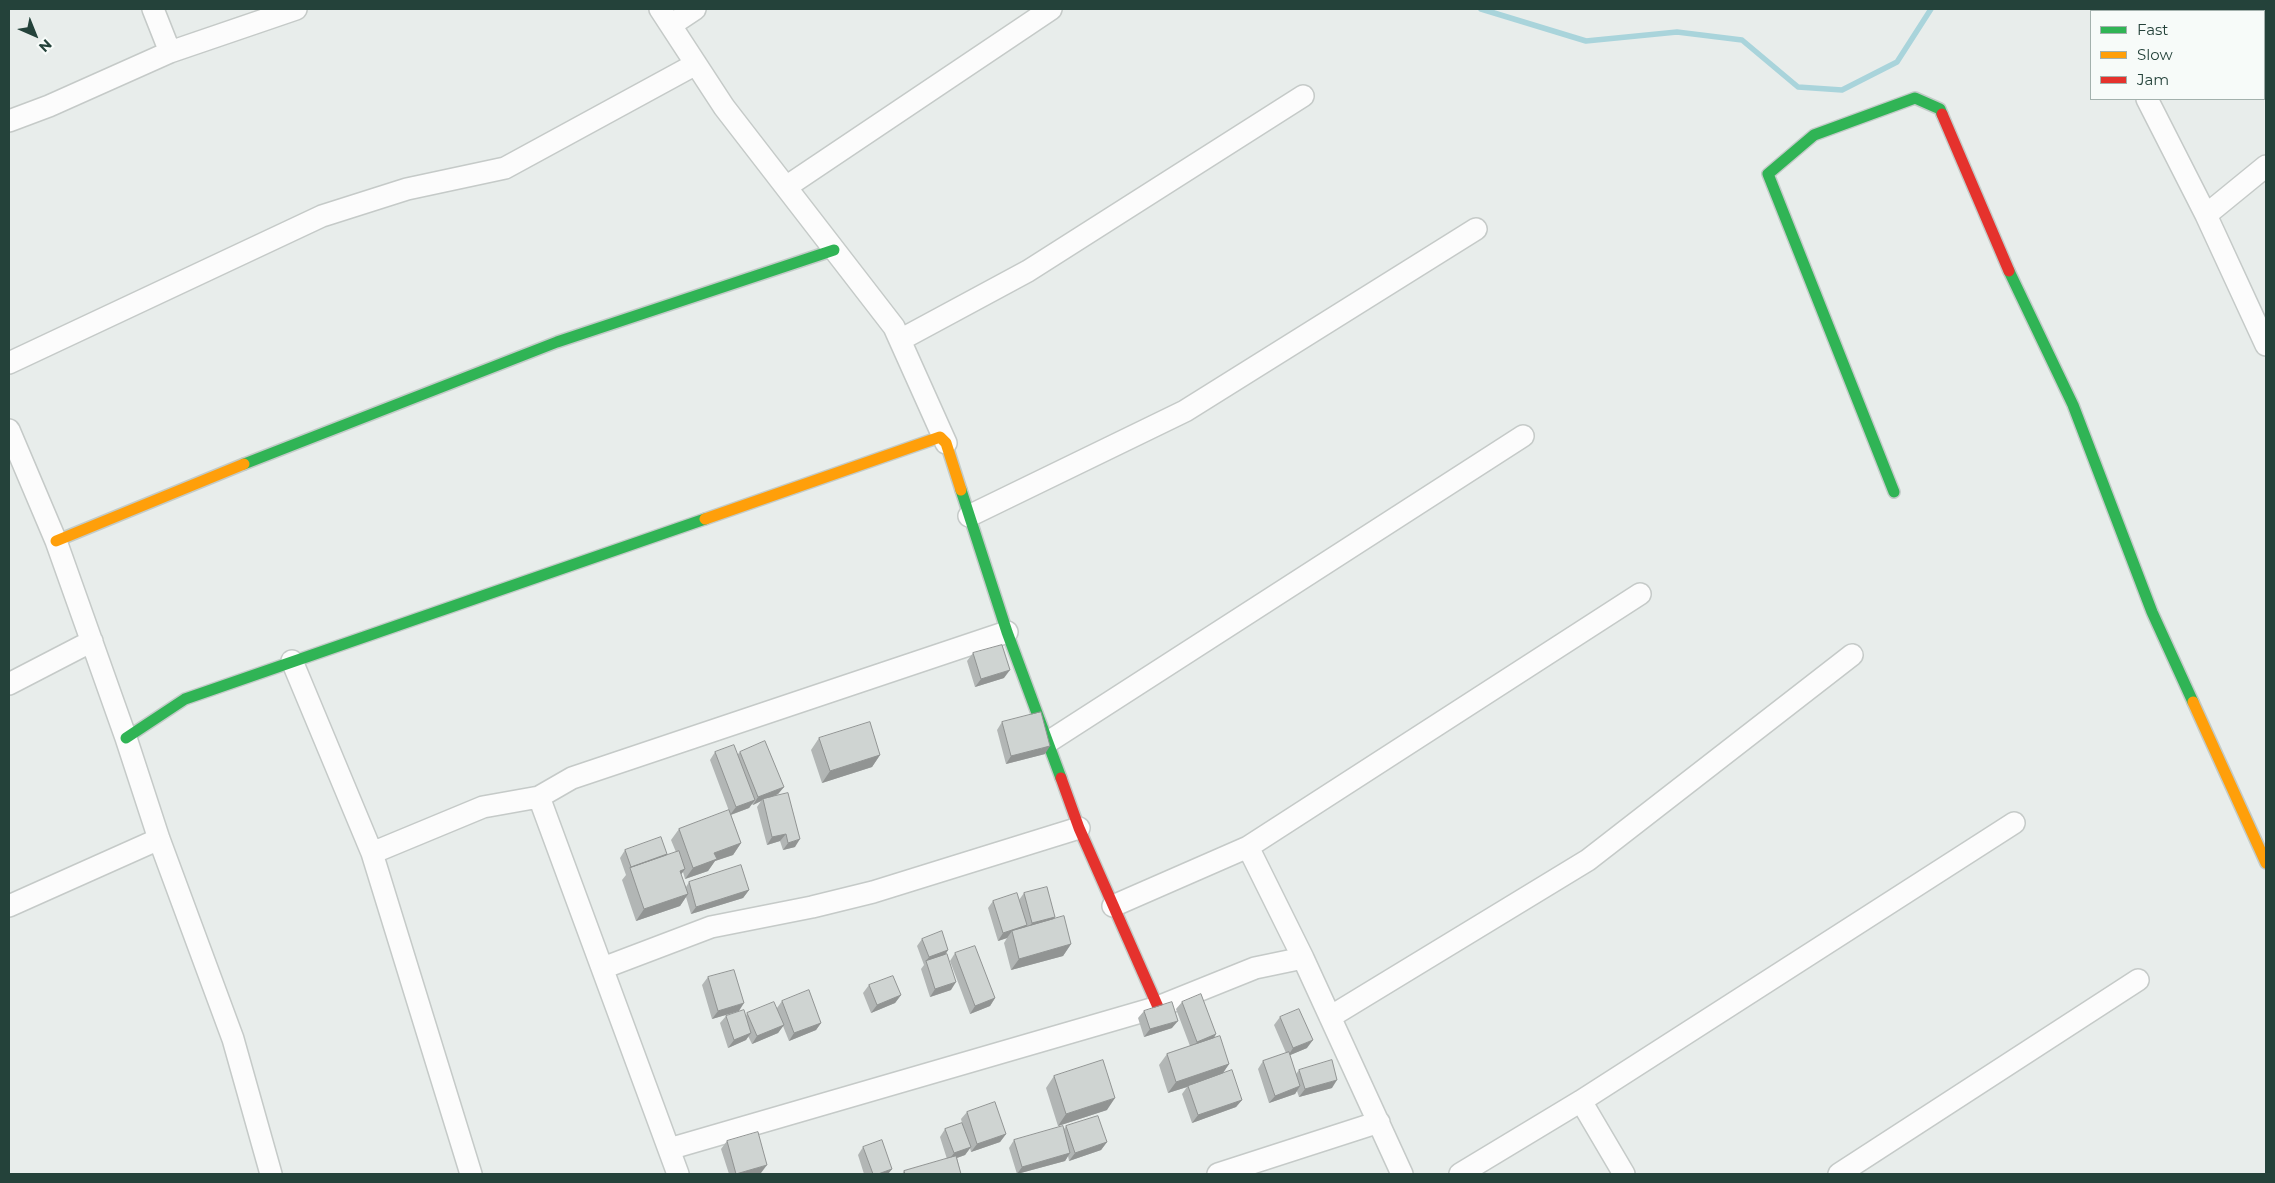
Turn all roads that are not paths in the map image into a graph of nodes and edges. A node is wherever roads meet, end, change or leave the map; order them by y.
1 (152, 9) edge
2 (296, 9) edge
3 (695, 9) edge
4 (1050, 9) edge
5 (665, 17) edge
6 (170, 52) junction
7 (696, 64) junction
8 (1303, 96) dead end
9 (2148, 100) edge
10 (9, 122) edge
11 (2266, 166) edge
12 (786, 187) junction
13 (2206, 215) junction
14 (1476, 229) dead end
15 (834, 250) junction
16 (900, 340) junction
17 (2266, 345) edge
18 (9, 363) edge
19 (9, 430) edge
20 (1523, 436) dead end
21 (946, 443) junction
22 (1894, 492) dead end
23 (969, 516) junction
24 (56, 541) junction
25 (1640, 594) dead end
26 (1007, 632) junction
27 (92, 640) junction
28 (1852, 655) dead end
29 (292, 661) junction
30 (9, 684) edge
31 (126, 738) junction
32 (1048, 742) junction
33 (539, 797) junction
34 (2014, 823) dead end
35 (1079, 828) junction
36 (159, 839) junction
37 (1248, 847) junction
38 (372, 853) junction
39 (2266, 862) edge
40 (9, 906) edge
41 (1113, 906) junction
42 (1303, 958) junction
43 (603, 968) junction
44 (2138, 980) dead end
45 (1158, 1006) junction
46 (1330, 1017) junction
47 (1581, 1101) junction
48 (1379, 1122) junction
49 (669, 1149) junction
50 (271, 1174) edge
51 (471, 1174) edge
52 (678, 1174) edge
53 (1218, 1174) edge
54 (1402, 1174) edge
55 (1460, 1174) edge
56 (1624, 1174) edge
57 (1839, 1174) edge

1 - 6 street
2 - 6 street
3 - 5 street
4 - 12 street
5 - 7 street
6 - 10 street
7 - 12 street
7 - 18 street
8 - 16 street
9 - 13 street
11 - 13 street
12 - 15 street
13 - 17 street
14 - 23 street
15 - 16 street
15 - 24 street
16 - 21 street
19 - 24 street
20 - 32 street
21 - 23 street
21 - 29 street
22 - 39 street
23 - 26 street
24 - 27 street
25 - 37 street
26 - 32 street
26 - 33 street
27 - 30 street
27 - 31 street
28 - 46 street
29 - 31 street
29 - 38 street
31 - 36 street
32 - 35 street
33 - 38 street
33 - 43 street
34 - 47 street
35 - 41 street
35 - 43 street
36 - 40 street
36 - 50 street
37 - 41 street
37 - 42 street
38 - 51 street
41 - 45 street
42 - 45 street
42 - 46 street
43 - 49 street
44 - 57 street
45 - 49 street
46 - 48 street
47 - 55 street
47 - 56 street
48 - 53 street
48 - 54 street
49 - 52 street

